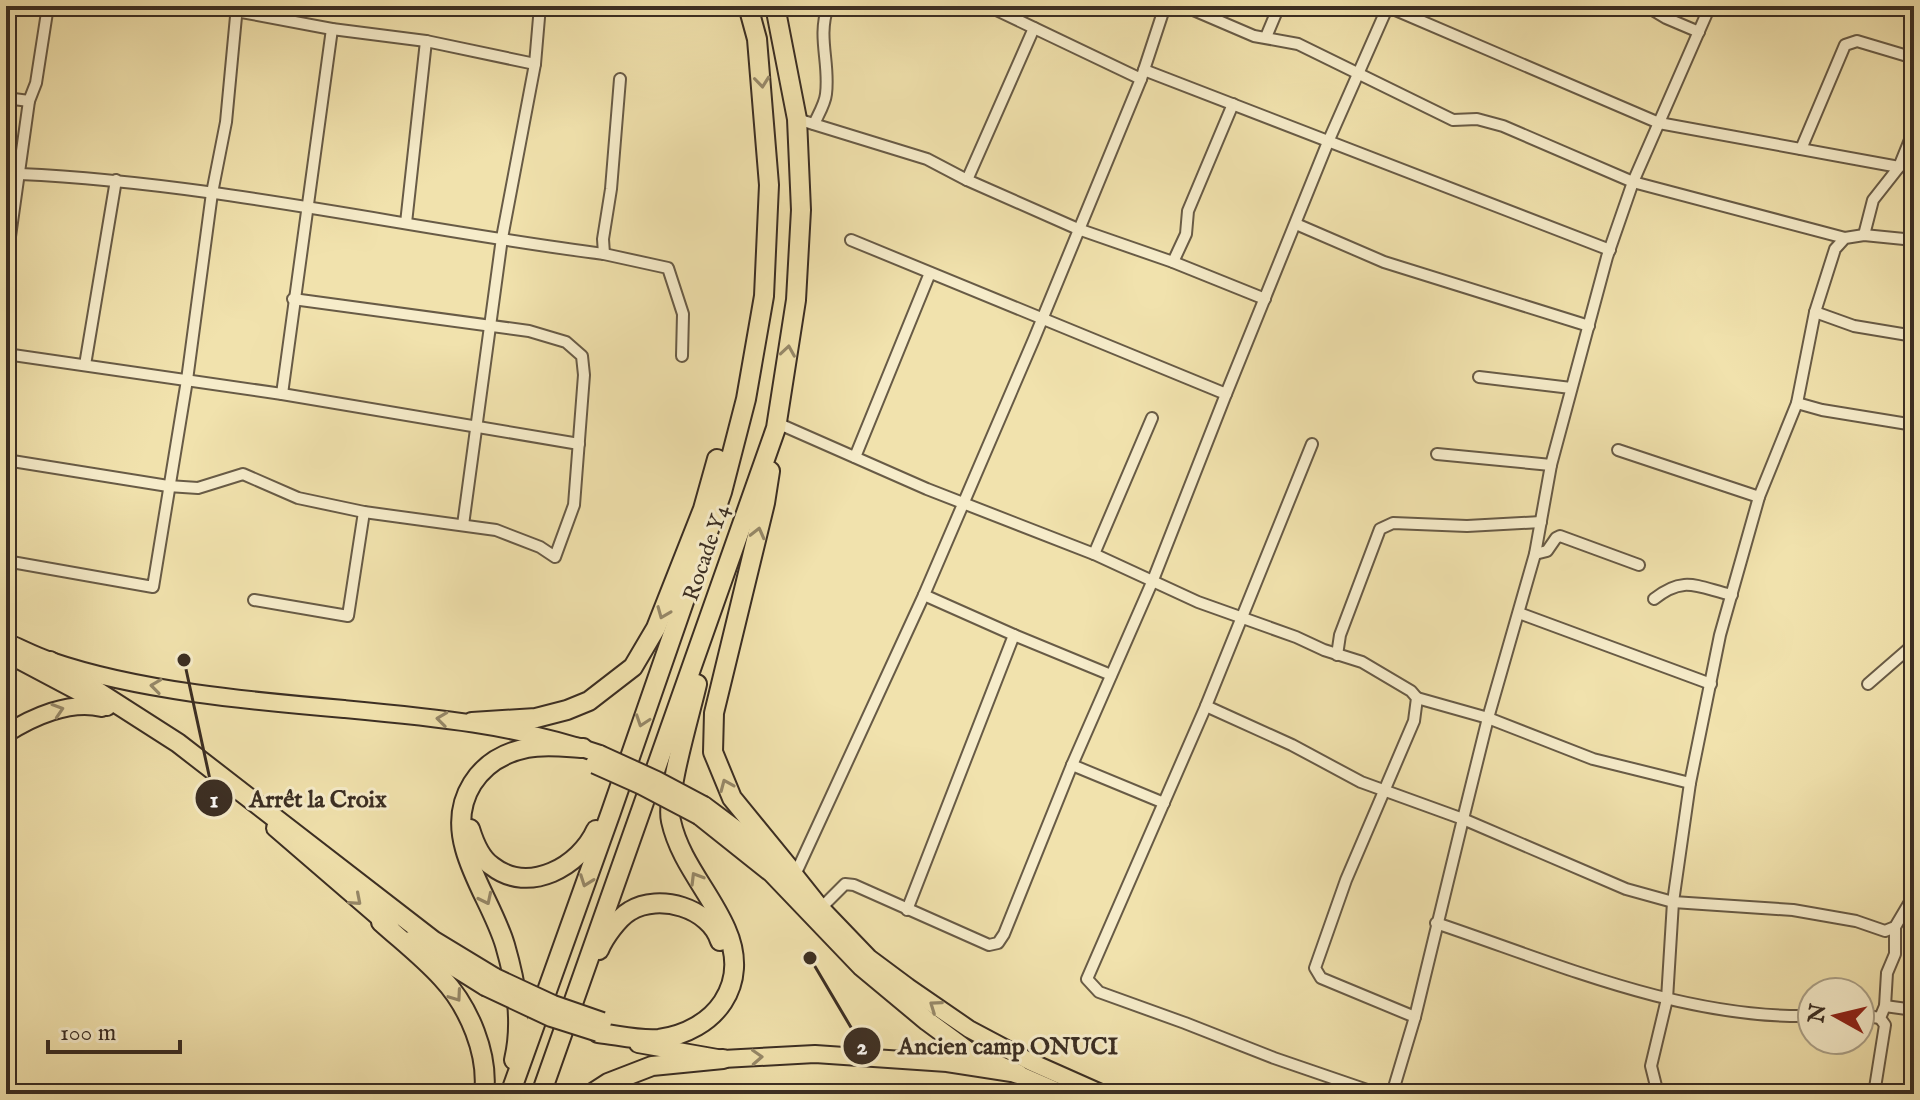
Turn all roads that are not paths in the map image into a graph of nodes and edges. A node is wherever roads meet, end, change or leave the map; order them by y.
1 (48, 6) edge
2 (540, 6) edge
3 (748, 6) edge
4 (775, 6) edge
5 (828, 6) edge
6 (988, 6) edge
7 (1165, 6) edge
8 (1184, 6) edge
9 (1279, 6) edge
10 (1388, 6) edge
11 (1646, 6) edge
12 (1710, 6) edge
13 (237, 9) edge
14 (1034, 28) junction
15 (332, 29) junction
16 (1699, 32) junction
17 (1266, 37) junction
18 (426, 41) junction
19 (1914, 58) edge
20 (535, 64) junction
21 (1359, 74) junction
22 (1143, 75) junction
23 (620, 79) dead end
24 (6, 98) edge
25 (29, 101) junction
26 (1233, 104) junction
27 (805, 121) junction
28 (1659, 123) junction
29 (1914, 130) edge
30 (1328, 142) junction
31 (1801, 149) junction
32 (1899, 167) junction
33 (20, 174) junction
34 (116, 180) junction
35 (967, 180) junction
36 (1633, 182) junction
37 (769, 185) junction
38 (212, 193) junction
39 (308, 208) junction
40 (406, 223) junction
41 (1296, 224) junction
42 (1078, 229) junction
43 (1864, 235) junction
44 (502, 238) junction
45 (1845, 238) junction
46 (851, 240) dead end
47 (1914, 240) edge
48 (1610, 250) junction
49 (604, 254) junction
50 (1173, 262) junction
51 (6, 265) edge
52 (930, 273) junction
53 (293, 299) junction
54 (1265, 299) junction
55 (1815, 312) junction
56 (1042, 319) junction
57 (490, 326) junction
58 (1589, 326) junction
59 (1914, 336) edge
60 (6, 354) edge
61 (682, 356) dead end
62 (85, 365) junction
63 (1479, 377) dead end
64 (187, 380) junction
65 (1571, 388) junction
66 (282, 394) junction
67 (1226, 394) junction
68 (1797, 403) junction
69 (1152, 418) dead end
70 (776, 425) junction
71 (1914, 425) edge
72 (478, 426) junction
73 (579, 444) junction
74 (1312, 444) dead end
75 (1618, 450) dead end
76 (1437, 454) dead end
77 (855, 457) junction
78 (6, 460) edge
79 (1551, 465) junction
80 (168, 486) junction
81 (1759, 497) junction
82 (963, 503) junction
83 (364, 512) junction
84 (1541, 522) junction
85 (463, 525) junction
86 (1094, 554) junction
87 (1535, 554) junction
88 (6, 561) edge
89 (1639, 565) dead end
90 (1153, 580) junction
91 (720, 592) junction
92 (924, 595) junction
93 (1732, 595) junction
94 (1654, 599) dead end
95 (254, 600) dead end
96 (1519, 613) junction
97 (1240, 619) junction
98 (1014, 635) junction
99 (6, 642) edge
100 (1914, 644) edge
101 (1337, 655) junction
102 (13, 657) edge
103 (50, 661) junction
104 (1111, 675) junction
105 (1711, 684) junction
106 (1868, 684) dead end
107 (1417, 698) junction
108 (1206, 706) junction
109 (115, 711) junction
110 (1488, 718) junction
111 (472, 722) junction
112 (6, 734) edge
113 (593, 755) junction
114 (630, 755) junction
115 (1072, 765) junction
116 (1690, 783) junction
117 (1384, 791) junction
118 (1164, 803) junction
119 (701, 810) junction
120 (1463, 819) junction
121 (792, 872) junction
122 (1914, 895) edge
123 (1673, 902) junction
124 (821, 908) junction
125 (907, 910) junction
126 (381, 922) junction
127 (1436, 923) junction
128 (1895, 927) junction
129 (490, 983) junction
130 (1667, 999) junction
131 (1885, 1006) junction
132 (1914, 1010) edge
133 (1796, 1016) edge
134 (1415, 1017) junction
135 (1876, 1017) edge
136 (1880, 1018) junction
137 (600, 1027) junction
138 (560, 1037) junction
139 (723, 1059) junction
140 (1018, 1074) junction
141 (484, 1094) edge
142 (508, 1094) edge
143 (541, 1094) edge
144 (591, 1094) edge
145 (1064, 1094) edge
146 (1103, 1094) edge
147 (1379, 1094) edge
148 (1392, 1094) edge
149 (1658, 1094) edge
150 (1874, 1094) edge

1 - 25 street
2 - 20 street
3 -> 37 highway, Rocade Y4
4 - 27 highway, Rocade Y4
5 - 27 street
6 - 14 street
7 - 22 street
8 - 17 street
9 - 17 street
10 - 21 street
10 - 28 street
11 - 16 street
12 - 16 street
13 - 15 street
13 - 38 street
14 - 22 street
14 - 35 street
15 - 18 street
15 - 39 street
16 - 28 street
17 - 21 street
18 - 20 street
18 - 40 street
19 - 31 street
20 - 44 street
21 - 30 street
21 - 36 street
22 - 26 street
22 - 42 street
23 - 49 street
24 - 25 street
25 - 33 street
26 - 30 street
26 - 50 street
27 - 35 street
70 -> 27 highway, Rocade Y4
28 - 31 street
28 - 36 street
29 - 32 street
30 - 41 street
30 - 48 street
31 - 32 street
32 - 43 street
33 - 34 street
33 - 51 street
34 - 38 street
34 - 62 street
35 - 42 street
36 - 45 street
36 - 48 street
37 -> 111 highway
37 -> 114 highway, Rocade Y4
38 - 39 street
38 - 64 street
39 - 40 street
39 - 53 street
40 - 44 street
41 - 54 street
41 - 58 street
42 - 50 street
42 - 56 street
43 - 45 street
43 - 47 street
44 - 49 street
44 - 57 street
45 - 55 street
46 - 52 street
48 - 58 street
49 - 61 street
50 - 54 street
52 - 56 street
52 - 77 street
53 - 57 street
53 - 66 street
54 - 67 street
55 - 59 street
55 - 68 street
56 - 67 street
56 - 82 street
57 - 72 street
57 - 73 street
58 - 65 street
60 - 62 street
62 - 64 street
63 - 65 street
64 - 66 street
64 - 80 street
65 - 79 street
66 - 72 street
67 - 90 street
68 - 71 street
68 - 81 street
69 - 86 street
70 - 77 street
70 - 91 highway, Rocade Y4
121 -> 70 highway
72 - 73 street
72 - 85 street
73 - 85 street
74 - 97 street
75 - 81 street
76 - 79 street
77 - 82 street
78 - 80 street
79 - 84 street
80 - 83 street
80 - 88 street
81 - 93 street
82 - 86 street
82 - 92 street
83 - 85 street
83 - 95 street
84 - 87 street
84 - 101 street
86 - 90 street
87 - 89 street
87 - 96 street
90 - 97 street
90 - 104 street
137 -> 91 highway
91 - 138 highway, Rocade Y4
92 - 98 street
92 - 121 street
93 - 94 street
93 - 105 street
96 - 105 street
96 - 110 street
97 - 101 street
97 - 108 street
98 - 104 street
98 - 125 street
99 - 103 main road
100 - 106 street
101 - 107 street
102 - 109 main road
111 -> 103 main road
103 - 129 highway
104 - 115 street
105 - 116 street
107 - 110 street
107 - 117 street
108 - 117 street
108 - 118 street
112 -> 109 main road
109 -> 126 main road
110 - 116 street
110 - 120 street
111 - 113 main road
113 - 114 highway
113 - 119 highway, bridge
113 -> 142 highway
114 -> 142 highway, Rocade Y4
115 - 118 street
115 - 125 street
116 - 123 street
117 - 120 street
117 - 134 street
118 - 147 street
119 - 121 main road
119 - 140 highway
120 - 123 street
120 - 127 street
121 - 124 main road
122 - 128 street
123 - 128 street
123 - 130 street
124 - 125 street
146 -> 124 main road
126 - 129 main road
126 -> 141 highway
127 - 130 street
127 - 134 street
128 - 131 street
129 - 137 highway, bridge
130 - 133 street
130 - 149 street
131 - 132 street
131 - 136 street
134 - 148 street
135 - 136 street
136 - 150 street
137 - 138 highway
137 - 139 main road
138 - 143 highway, Rocade Y4
139 -> 140 main road
139 - 144 highway
140 - 145 main road

